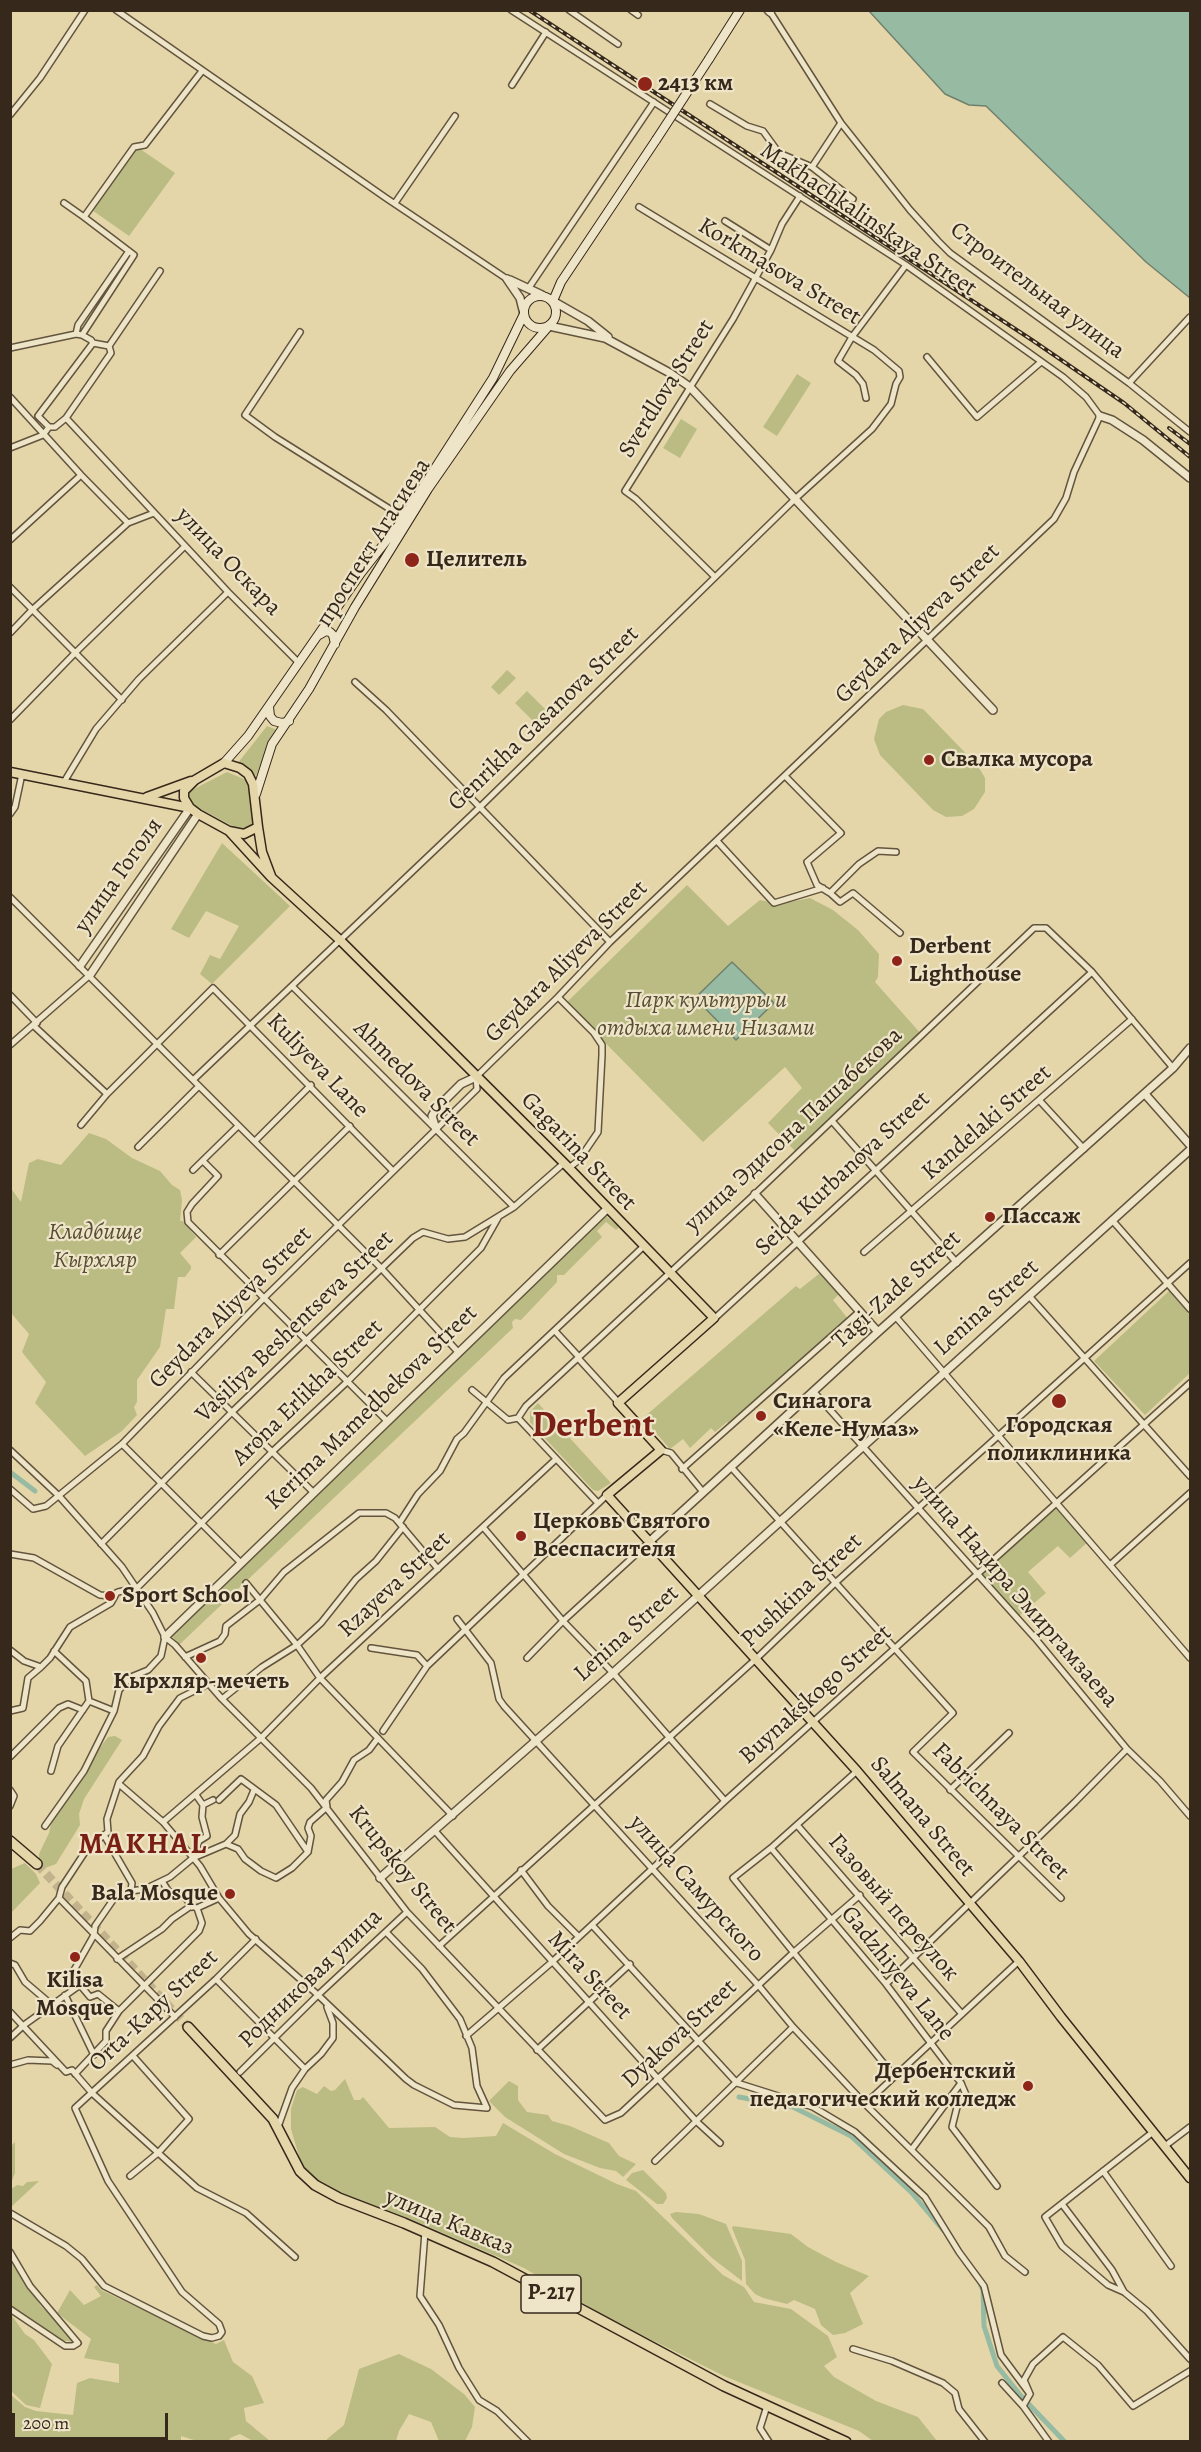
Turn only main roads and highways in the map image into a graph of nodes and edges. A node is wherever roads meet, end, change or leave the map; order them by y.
1 (740, 10) edge
2 (561, 282) junction
3 (542, 295) junction
4 (553, 301) junction
5 (524, 314) junction
6 (549, 326) junction
7 (393, 511) road end
8 (406, 519) junction
9 (316, 637) junction
10 (335, 644) junction
11 (269, 707) junction
12 (289, 721) junction
13 (224, 763) junction
14 (10, 772) edge
15 (195, 780) junction
16 (256, 794) junction
17 (137, 799) junction
18 (190, 808) junction
19 (258, 827) junction
20 (228, 831) junction
21 (341, 940) junction
22 (566, 1165) junction
23 (644, 1246) junction
24 (670, 1273) junction
25 (715, 1318) joint
26 (619, 1403) junction
27 (10, 1841) edge
28 (36, 1864) tunnel mouth
29 (188, 2027) tunnel mouth
30 (1191, 2178) edge
31 (846, 2442) edge

1 - 2 main road, bridge
2 - 3 main road
2 - 4 main road
3 - 4 main road
3 - 5 main road
4 - 6 main road
5 - 6 main road
5 - 8 main road, проспект Агасиева
6 - 8 main road, проспект Агасиева
7 - 8 main road
8 - 9 main road, проспект Агасиева
8 - 10 main road, проспект Агасиева
9 - 10 main road
9 - 11 main road, проспект Агасиева
10 - 12 main road, проспект Агасиева
11 - 12 main road
11 - 13 main road, проспект Агасиева
12 - 16 main road, проспект Агасиева
13 - 15 main road
13 - 16 main road
14 - 17 main road
15 - 17 main road
15 - 18 main road
16 - 19 main road
17 - 18 main road
18 - 20 main road
19 - 20 main road
19 - 21 main road, Gagarina Street
20 - 21 main road, Gagarina Street
21 - 22 main road, Gagarina Street
22 - 23 main road, Gagarina Street
22 - 23 main road, Gagarina Street
23 - 24 main road, Gagarina Street
24 - 25 main road, Gagarina Street
24 - 26 main road, Gagarina Street
25 - 26 main road, Seida Kurbanova Street
26 - 30 main road, Salmana Street
27 - 28 highway
29 - 31 highway, улица Кавказ / Р-217

